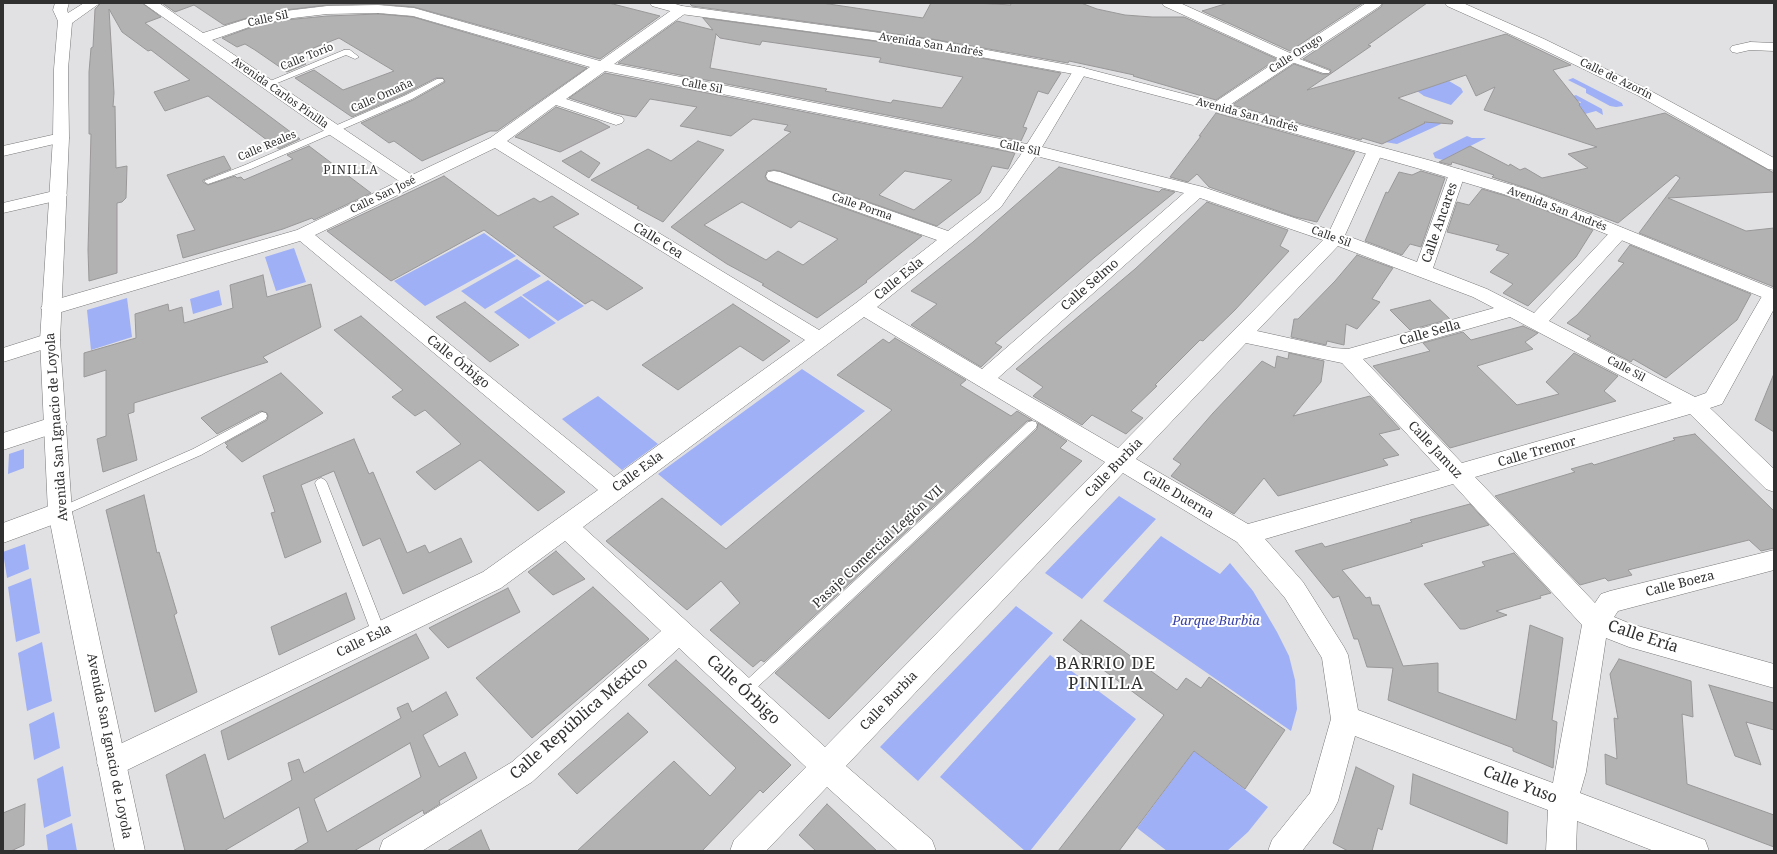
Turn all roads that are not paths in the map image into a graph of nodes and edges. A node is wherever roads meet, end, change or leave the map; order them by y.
1 (62, 3) edge
2 (93, 3) edge
3 (150, 3) edge
4 (657, 3) edge
5 (1169, 3) edge
6 (1375, 3) edge
7 (1452, 3) edge
8 (1468, 3) edge
9 (681, 6) edge
10 (65, 22) junction
11 (202, 38) junction
12 (1774, 47) edge
13 (1737, 49) dead end
14 (355, 57) dead end
15 (1289, 58) junction
16 (602, 66) junction
17 (1080, 71) junction
18 (1326, 71) dead end
19 (440, 81) dead end
20 (267, 84) junction
21 (555, 100) junction
22 (1217, 107) junction
23 (616, 120) dead end
24 (333, 130) junction
25 (60, 138) junction
26 (496, 141) junction
27 (1032, 150) junction
28 (3, 151) edge
29 (1375, 151) junction
30 (1774, 154) edge
31 (1774, 165) edge
32 (1457, 174) junction
33 (774, 176) dead end
34 (208, 181) dead end
35 (410, 181) junction
36 (1197, 191) junction
37 (58, 194) junction
38 (3, 208) edge
39 (1619, 232) junction
40 (303, 234) junction
41 (950, 238) junction
42 (1335, 238) junction
43 (1424, 271) junction
44 (1773, 295) edge
45 (51, 308) junction
46 (863, 308) junction
47 (1512, 310) junction
48 (1537, 322) junction
49 (1242, 335) junction
50 (50, 340) junction
51 (819, 340) junction
52 (3, 355) edge
53 (1348, 356) junction
54 (983, 379) junction
55 (1695, 406) junction
56 (262, 416) dead end
57 (56, 424) junction
58 (1032, 425) dead end
59 (3, 442) edge
60 (1121, 460) junction
61 (1458, 475) junction
62 (321, 483) dead end
63 (1774, 483) edge
64 (614, 490) junction
65 (60, 512) junction
66 (566, 527) junction
67 (3, 533) edge
68 (1246, 535) junction
69 (1774, 560) edge
70 (1596, 622) junction
71 (680, 632) junction
72 (379, 634) junction
73 (1774, 676) edge
74 (744, 691) junction
75 (1345, 719) junction
76 (826, 767) junction
77 (114, 774) junction
78 (1563, 801) junction
79 (130, 851) edge
80 (394, 851) edge
81 (745, 851) edge
82 (921, 851) edge
83 (1283, 851) edge
84 (1561, 851) edge
85 (1694, 851) edge

1 - 10 street, Avenida San Ignacio de Loyola
2 - 10 street
3 - 11 street, Avenida Carlos Pinilla
4 - 9 street, Avenida San Andrés
5 - 15 street
6 - 15 street, Calle Orugo
7 - 31 street, Calle de Azorín
8 - 30 street, Calle de Azorín
9 - 16 street, Calle San José
9 - 17 street, Avenida San Andrés
10 - 25 street, Avenida San Ignacio de Loyola
11 - 16 street, Calle Sil
11 - 20 street, Avenida Carlos Pinilla
12 - 13 street
14 - 20 lane, Calle Torío
15 - 18 lane
15 - 22 street, Calle Orugo
16 - 21 street, Calle San José
16 - 27 street, Calle Sil
17 - 22 street, Avenida San Andrés
17 - 27 street, Calle Esla
19 - 24 lane, Calle Omaña
20 - 24 street, Avenida Carlos Pinilla
21 - 23 street
21 - 26 street, Calle San José
22 - 29 street, Avenida San Andrés
24 - 34 lane, Calle Reales
24 - 35 street, Avenida Carlos Pinilla
25 - 28 street
25 - 37 street, Avenida San Ignacio de Loyola
26 - 35 street, Calle San José
26 - 51 street, Calle Cea
27 - 36 street, Calle Sil
27 - 41 street, Calle Esla
29 - 32 street, Avenida San Andrés
29 - 42 street, Calle Burbia
32 - 39 street, Avenida San Andrés
32 - 43 street, Calle Ancares
33 - 41 street, Calle Porma
35 - 40 street, Calle San José
36 - 42 street, Calle Sil
36 - 54 street, Calle Selmo
37 - 38 street
37 - 45 street, Avenida San Ignacio de Loyola
39 - 44 street, Avenida San Andrés
39 - 48 street
40 - 45 street, Calle San José
40 - 64 street, Calle Órbigo
41 - 46 street, Calle Esla
42 - 43 street, Calle Sil
42 - 49 street, Calle Burbia
43 - 47 street, Calle Sil
44 - 55 street, Calle Tremor
45 - 50 street, Avenida San Ignacio de Loyola
46 - 51 street, Calle Esla
46 - 54 street, Calle Duerna
47 - 48 street, Calle Sil
47 - 53 street, Calle Sella
48 - 55 street, Calle Sil
49 - 53 street
49 - 60 street, Calle Burbia
50 - 52 street
50 - 57 street, Avenida San Ignacio de Loyola
51 - 64 street, Calle Esla
53 - 61 street, Calle Jamuz
54 - 60 street, Calle Duerna
55 - 61 street, Calle Tremor
55 - 63 street, Calle Sil
56 - 65 lane
57 - 59 street
57 - 65 street, Avenida San Ignacio de Loyola
58 - 74 lane, Pasaje Comercial Legión VII
60 - 68 street, Calle Duerna
60 - 76 street, Calle Burbia
61 - 68 street, Calle Tremor
61 - 70 street, Calle Jamuz
62 - 72 lane
64 - 66 street, Calle Esla
65 - 67 street
65 - 77 street, Avenida San Ignacio de Loyola
66 - 71 street, Calle Órbigo
66 - 72 street, Calle Esla
68 - 75 street, Calle Duerna
69 - 70 street, Calle Boeza
70 - 73 street, Calle Ería
70 - 78 street, Calle Ería
71 - 74 street, Calle Órbigo
71 - 80 street, Calle República México
72 - 77 street, Calle Esla
74 - 76 street, Calle Órbigo
75 - 78 street, Calle Yuso
75 - 83 street
76 - 81 street, Calle Burbia
76 - 82 street, Calle Órbigo
77 - 79 street, Avenida San Ignacio de Loyola
78 - 84 street, Calle Ería
78 - 85 street, Calle Yuso

